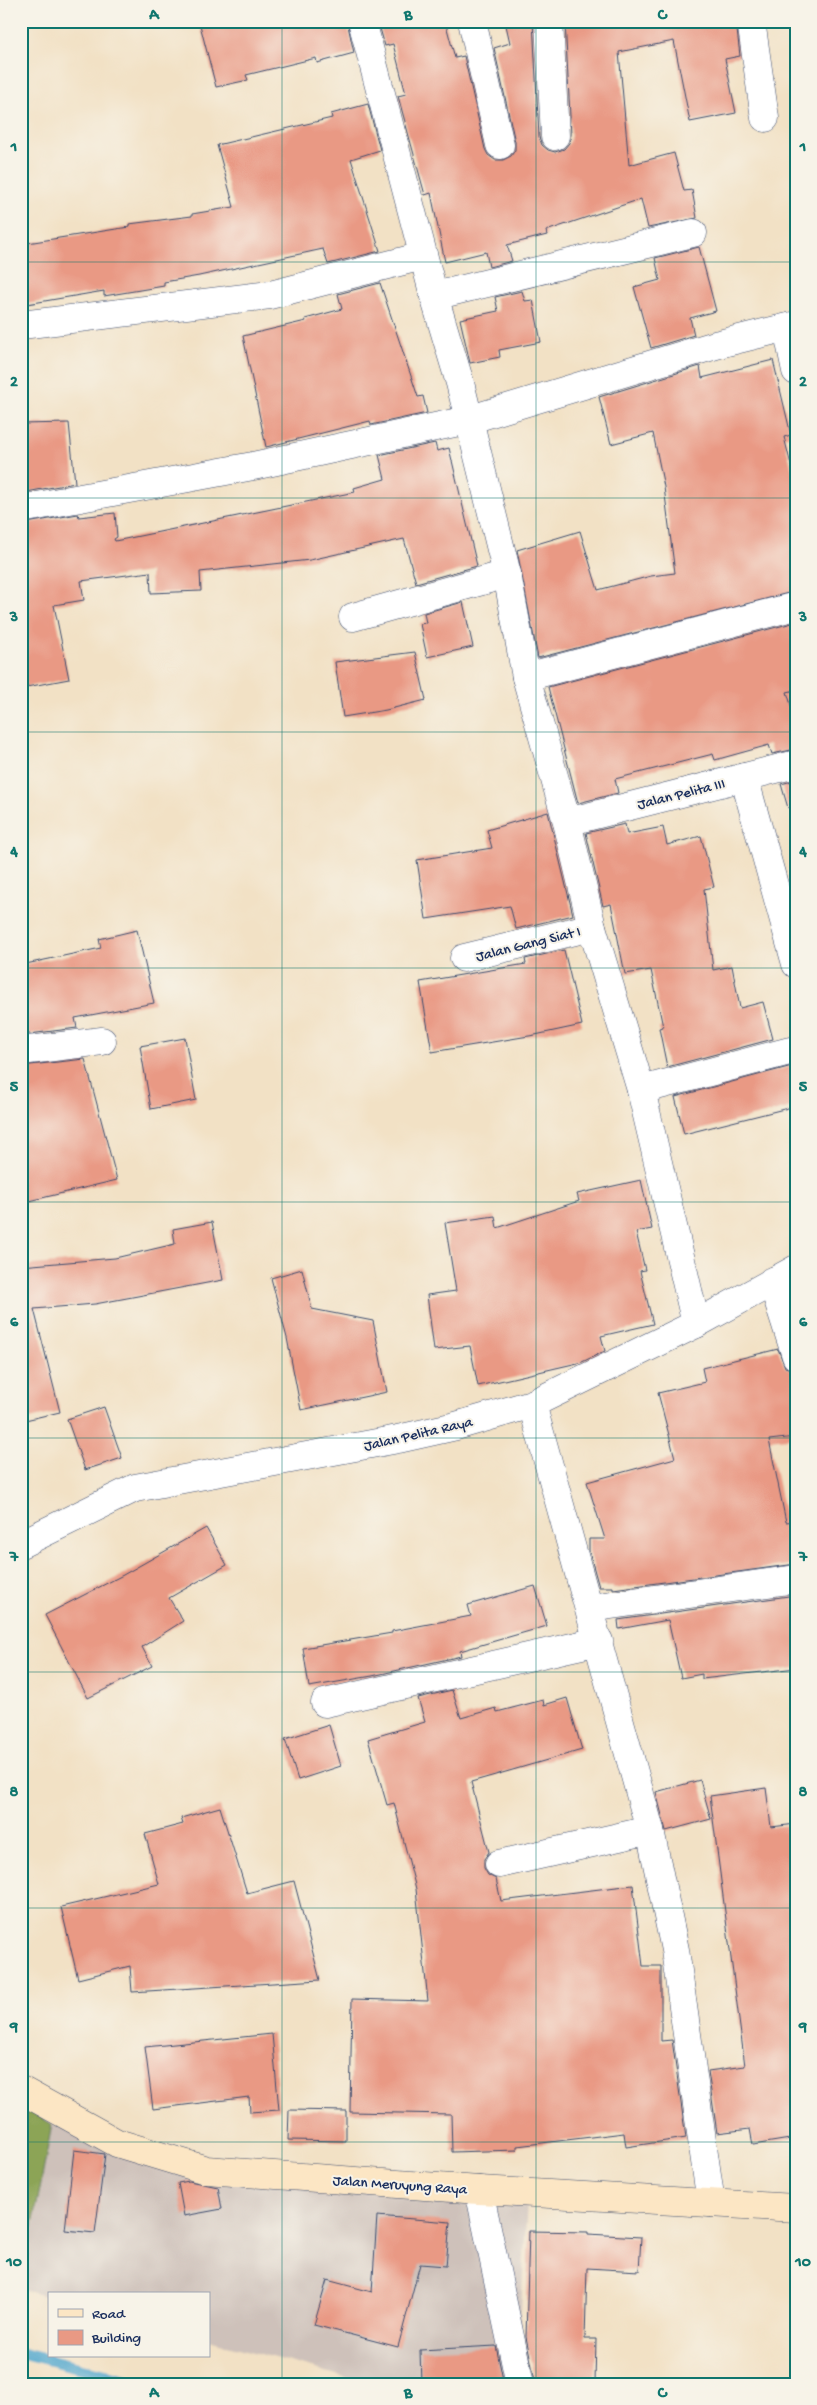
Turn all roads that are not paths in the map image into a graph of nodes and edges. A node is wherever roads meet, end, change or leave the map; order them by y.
1 (362, 21) edge
2 (472, 21) edge
3 (549, 21) edge
4 (751, 21) edge
5 (765, 118) dead end
6 (555, 136) dead end
7 (500, 145) dead end
8 (693, 233) dead end
9 (423, 256) junction
10 (434, 296) junction
11 (21, 325) edge
12 (792, 326) edge
13 (796, 371) edge
14 (468, 420) junction
15 (21, 509) edge
16 (507, 574) junction
17 (796, 606) edge
18 (353, 617) dead end
19 (526, 677) junction
20 (796, 764) edge
21 (744, 777) junction
22 (567, 822) junction
23 (592, 927) junction
24 (464, 958) dead end
25 (796, 964) edge
26 (102, 1041) dead end
27 (21, 1051) edge
28 (790, 1051) dead end
29 (641, 1090) junction
30 (796, 1269) edge
31 (772, 1281) junction
32 (696, 1324) junction
33 (796, 1356) edge
34 (532, 1404) junction
35 (21, 1544) edge
36 (796, 1579) edge
37 (590, 1608) junction
38 (599, 1641) junction
39 (325, 1703) dead end
40 (650, 1830) junction
41 (498, 1864) dead end
42 (21, 2090) edge
43 (479, 2190) junction
44 (711, 2202) junction
45 (796, 2208) edge
46 (520, 2384) edge

1 - 9 street
2 - 7 street
3 - 6 street
4 - 5 street
8 - 10 street
9 - 10 street
9 - 11 street
10 - 14 street
12 - 13 street
12 - 14 street
14 - 15 street
14 - 16 street
16 - 18 street
16 - 19 street
17 - 19 street
19 - 22 street
20 - 21 street, Jalan Pelita III
21 - 22 street, Jalan Pelita III
21 - 25 street
22 - 23 street
23 - 24 street, Jalan Gang Siat I
23 - 29 street
26 - 27 street
28 - 29 street
29 - 32 street
30 - 31 street, Jalan Pelita Raya
31 - 32 street, Jalan Pelita Raya
31 - 33 street
32 - 34 street, Jalan Pelita Raya
34 - 35 street, Jalan Pelita Raya
34 - 37 street
36 - 37 street
37 - 38 street
38 - 39 street
38 - 40 street
40 - 41 street
40 - 44 street
42 - 43 main road, Jalan Meruyung Raya
43 - 44 main road, Jalan Meruyung Raya
43 - 46 street
44 - 45 main road, Jalan Meruyung Raya

